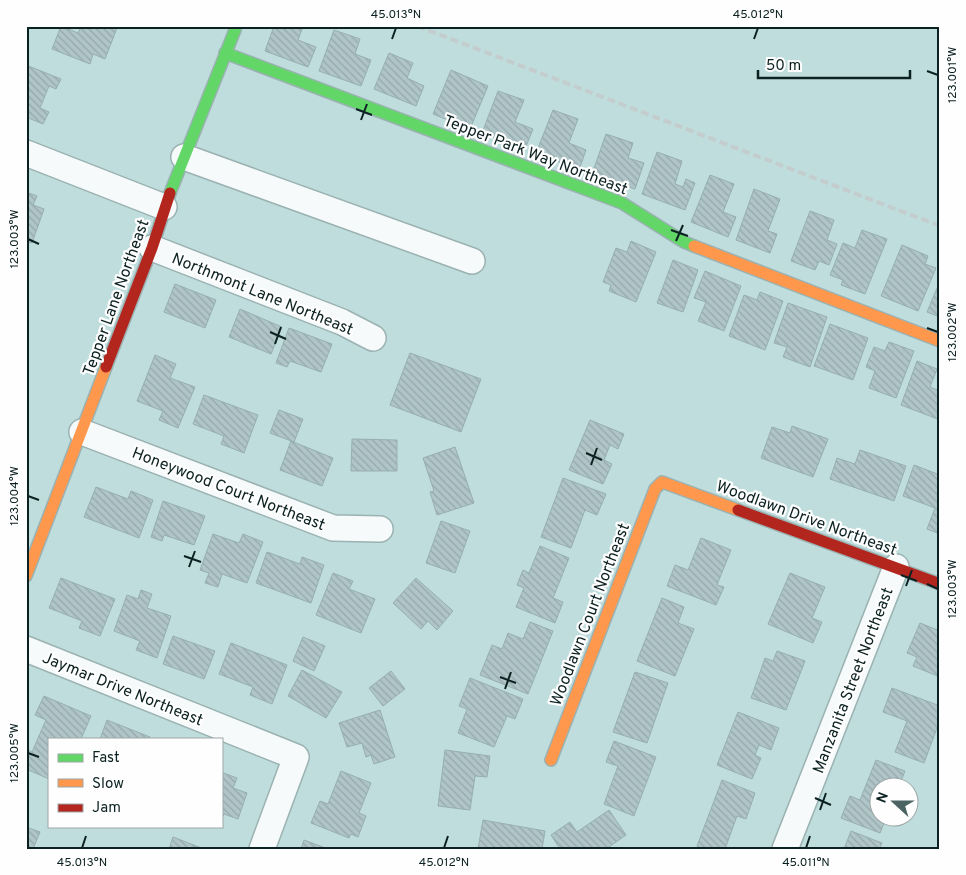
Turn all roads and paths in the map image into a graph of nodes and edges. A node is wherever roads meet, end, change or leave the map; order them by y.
1 (235, 30) dead end
2 (225, 53) junction
3 (26, 153) edge
4 (184, 157) junction
5 (164, 207) junction
6 (152, 248) junction
7 (472, 261) dead end
8 (373, 338) dead end
9 (940, 341) edge
10 (82, 432) junction
11 (662, 482) joint
12 (380, 529) dead end
13 (896, 567) junction
14 (26, 576) edge
15 (940, 584) edge
16 (26, 649) edge
17 (551, 760) dead end
18 (262, 849) edge
19 (785, 849) edge

1 - 2 street, Tepper Lane Northeast
2 - 4 street, Tepper Lane Northeast
2 - 9 street, Tepper Park Way Northeast
3 - 5 street
4 - 5 street, Tepper Lane Northeast
4 - 7 street
5 - 6 street, Tepper Lane Northeast
6 - 8 street, Northmont Lane Northeast
6 - 10 street, Tepper Lane Northeast
10 - 12 street, Honeywood Court Northeast
10 - 14 street, Tepper Lane Northeast
11 - 13 street, Woodlawn Drive Northeast
11 - 17 street, Woodlawn Court Northeast
13 - 15 street, Woodlawn Drive Northeast
13 - 19 street, Manzanita Street Northeast
16 - 18 street, Jaymar Drive Northeast

